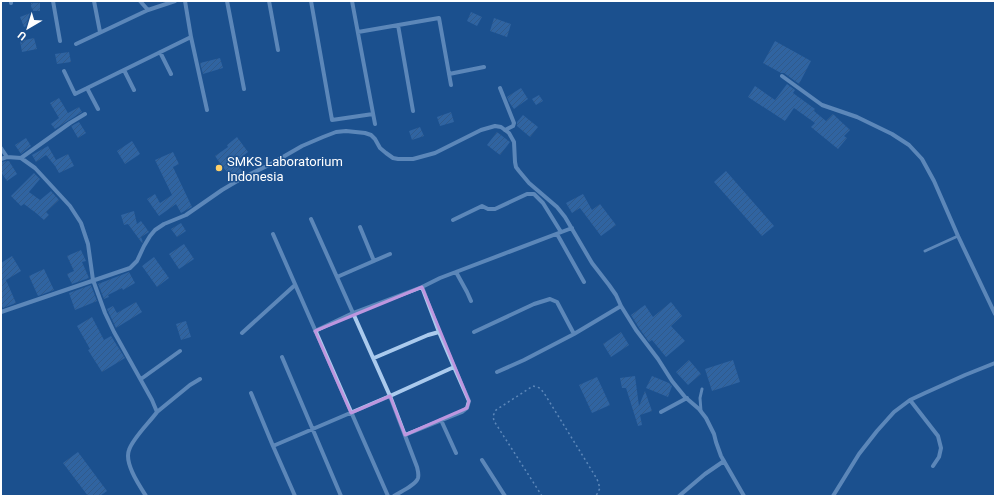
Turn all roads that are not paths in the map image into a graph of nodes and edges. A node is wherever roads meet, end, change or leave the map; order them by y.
1 (53, 1) edge
2 (94, 1) edge
3 (140, 1) edge
4 (175, 1) edge
5 (184, 1) edge
6 (227, 1) edge
7 (268, 1) edge
8 (311, 1) edge
9 (352, 1) edge
10 (148, 10) junction
11 (398, 25) junction
12 (100, 32) junction
13 (358, 32) junction
14 (191, 37) junction
15 (60, 41) dead end
16 (76, 44) dead end
17 (278, 50) dead end
18 (160, 52) junction
19 (484, 67) dead end
20 (124, 70) junction
21 (64, 71) dead end
22 (171, 74) dead end
23 (449, 74) junction
24 (782, 76) dead end
25 (451, 85) dead end
26 (87, 88) junction
27 (500, 88) dead end
28 (244, 89) dead end
29 (134, 90) dead end
30 (98, 108) dead end
31 (207, 110) dead end
32 (413, 111) dead end
33 (85, 114) dead end
34 (373, 114) junction
35 (375, 124) dead end
36 (505, 130) junction
37 (1, 148) edge
38 (7, 157) junction
39 (21, 158) junction
40 (1, 159) edge
41 (311, 219) dead end
42 (453, 220) dead end
43 (360, 227) dead end
44 (572, 228) junction
45 (562, 232) junction
46 (273, 234) dead end
47 (557, 234) junction
48 (958, 236) junction
49 (925, 251) dead end
50 (390, 254) dead end
51 (374, 261) junction
52 (456, 272) junction
53 (337, 278) junction
54 (93, 280) junction
55 (584, 282) dead end
56 (295, 285) junction
57 (422, 287) junction
58 (471, 301) dead end
59 (621, 306) junction
60 (1, 312) edge
61 (353, 313) junction
62 (995, 314) edge
63 (315, 331) junction
64 (439, 332) junction
65 (474, 332) dead end
66 (242, 333) dead end
67 (574, 334) junction
68 (180, 351) dead end
69 (282, 357) dead end
70 (374, 358) junction
71 (995, 363) edge
72 (454, 367) junction
73 (497, 372) dead end
74 (141, 379) junction
75 (200, 379) dead end
76 (702, 389) dead end
77 (251, 393) dead end
78 (390, 396) junction
79 (687, 398) junction
80 (910, 400) junction
81 (157, 412) junction
82 (351, 412) junction
83 (661, 412) dead end
84 (702, 413) junction
85 (441, 420) junction
86 (312, 430) junction
87 (405, 435) junction
88 (273, 446) junction
89 (456, 453) dead end
90 (482, 460) dead end
91 (724, 461) junction
92 (933, 466) dead end
93 (402, 491) junction
94 (146, 496) edge
95 (295, 496) edge
96 (341, 496) edge
97 (388, 496) edge
98 (394, 496) edge
99 (405, 496) edge
100 (505, 496) edge
101 (679, 496) edge
102 (744, 496) edge
103 (833, 496) edge

1 - 15 street
2 - 12 street
3 - 10 street
4 - 10 street
5 - 14 street
6 - 28 street
7 - 17 street
8 - 34 street
9 - 13 street
10 - 12 street
11 - 13 street
11 - 23 street
11 - 32 street
12 - 16 street
13 - 34 street
14 - 18 street
14 - 31 street
18 - 20 street
18 - 22 street
19 - 23 street
20 - 26 street
20 - 29 street
21 - 26 street
23 - 25 street
24 - 48 street
26 - 30 street
27 - 36 street
33 - 39 street
34 - 35 street
36 - 44 street
36 - 54 street
37 - 38 street
38 - 39 street
38 - 40 street
39 - 54 street
41 - 53 street
42 - 45 street
43 - 51 street
44 - 45 street
44 - 59 street
45 - 47 street
46 - 56 street
47 - 52 street
47 - 55 street
48 - 49 lane
48 - 62 street
50 - 51 street
51 - 53 street
52 - 57 street
52 - 58 street
53 - 61 street
54 - 60 street
54 - 74 street
56 - 63 street
56 - 66 street
57 - 61 street
57 - 64 street
59 - 67 street
59 - 79 street
61 - 63 street
61 - 70 street
63 - 82 street
64 - 70 street
64 - 72 street
65 - 67 street
67 - 73 street
68 - 74 street
69 - 86 street
70 - 78 street
71 - 80 street
72 - 78 street
72 - 85 street
74 - 81 street
75 - 81 street
76 - 84 lane
77 - 88 street
78 - 82 street
78 - 87 street
79 - 83 street
79 - 84 street
80 - 92 street
80 - 103 street
81 - 94 street
82 - 86 street
82 - 97 street
84 - 91 street
85 - 87 street
85 - 89 street
86 - 88 street
86 - 96 street
87 - 93 street
88 - 95 street
90 - 100 street
91 - 101 street
91 - 102 street
93 - 98 street
93 - 99 street

